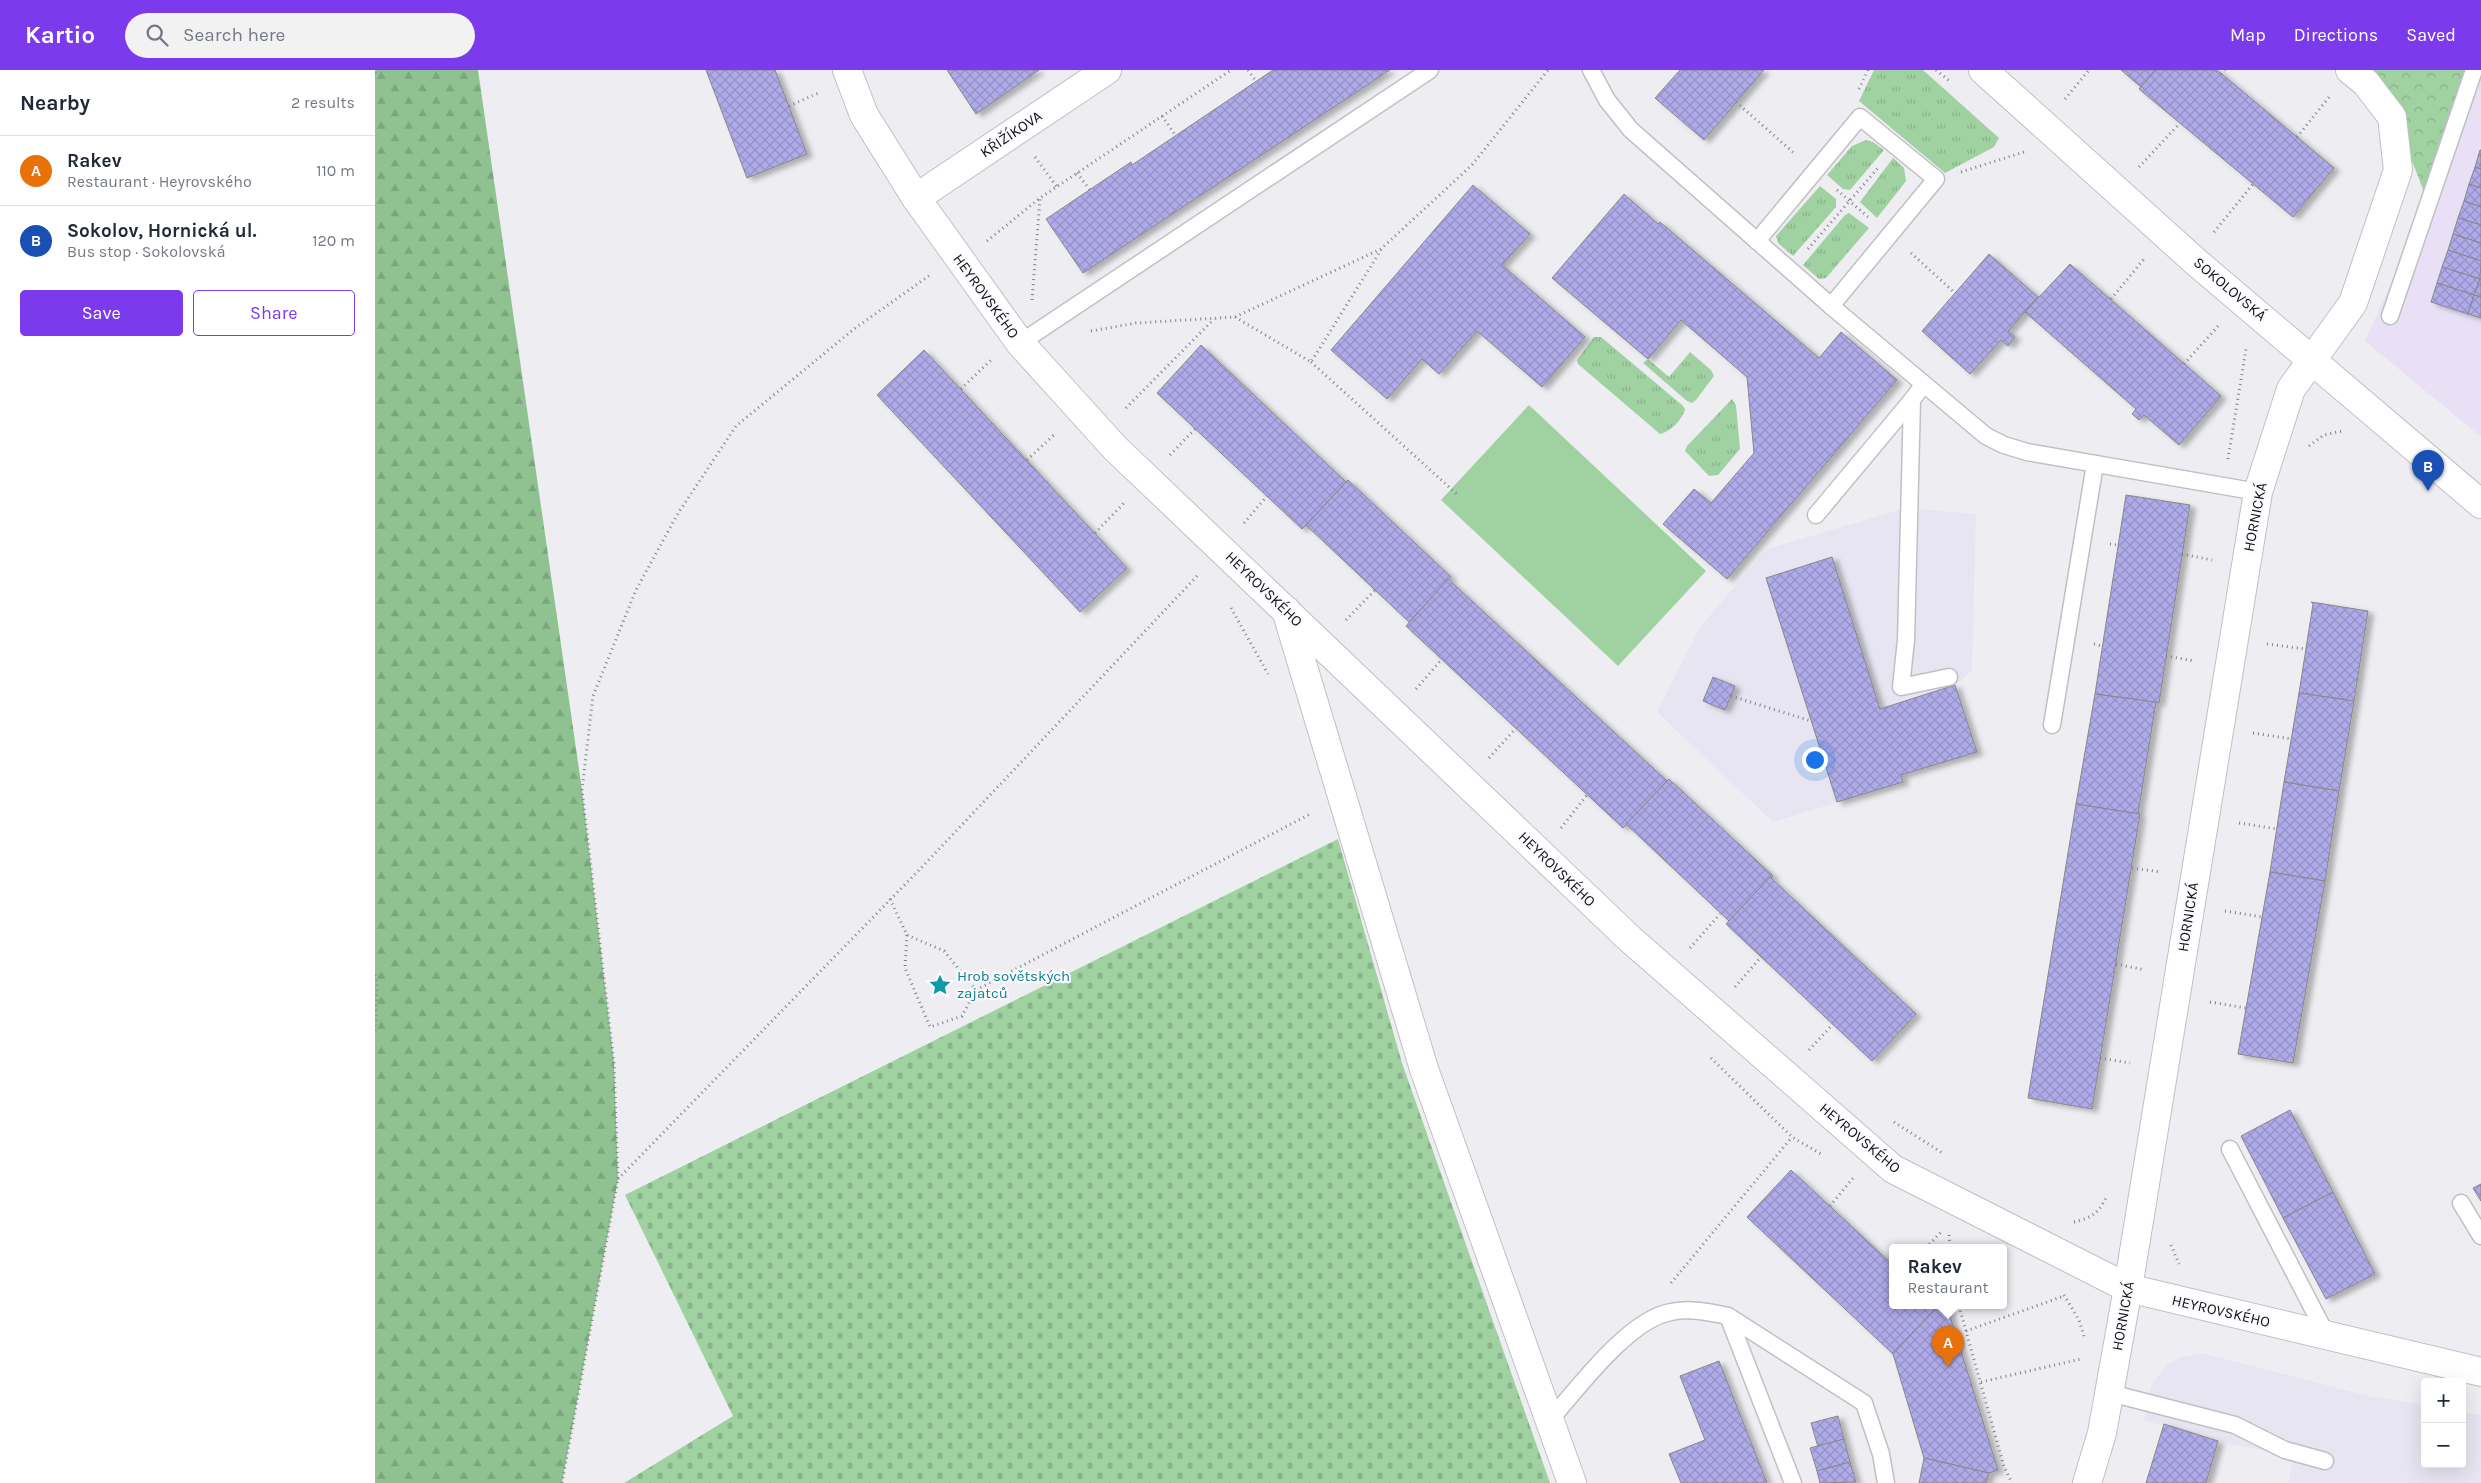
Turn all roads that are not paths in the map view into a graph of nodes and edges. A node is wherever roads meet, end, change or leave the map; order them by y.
1 (847, 70) edge
2 (1107, 70) edge
3 (1430, 70) edge
4 (1591, 70) edge
5 (1983, 70) edge
6 (2351, 70) edge
7 (2474, 70) edge
8 (916, 198) junction
9 (1757, 241) junction
10 (1831, 306) junction
11 (2390, 316) dead end
12 (1020, 343) junction
13 (2313, 358) junction
14 (1923, 385) junction
15 (1912, 400) junction
16 (2095, 464) junction
17 (2258, 492) junction
18 (2481, 504) edge
19 (1816, 515) dead end
20 (1286, 610) junction
21 (1949, 677) dead end
22 (2052, 725) dead end
23 (2230, 1150) dead end
24 (2461, 1203) dead end
25 (2481, 1236) edge
26 (2128, 1288) junction
27 (1728, 1316) junction
28 (2327, 1336) junction
29 (2481, 1372) edge
30 (2110, 1393) junction
31 (1550, 1420) junction
32 (2325, 1461) dead end
33 (1572, 1483) edge
34 (1793, 1483) edge
35 (1886, 1483) edge
36 (2087, 1483) edge

1 - 8 street, HEYROVSKÉHO
2 - 8 street, KŘIŽÍKOVA
3 - 12 lane
4 - 9 lane
5 - 13 street, SOKOLOVSKÁ
6 - 13 street, HORNICKÁ
7 - 11 lane
8 - 12 street, HEYROVSKÉHO
9 - 10 lane
9 - 10 lane
10 - 14 lane
12 - 20 street, HEYROVSKÉHO
13 - 17 street, HORNICKÁ
13 - 18 street, SOKOLOVSKÁ
14 - 15 lane
14 - 16 lane
15 - 19 lane
15 - 21 lane
16 - 17 lane
16 - 22 lane
17 - 26 street, HORNICKÁ
20 - 26 street, HEYROVSKÉHO
20 - 31 street
23 - 28 lane
24 - 25 lane
26 - 28 street, HEYROVSKÉHO
26 - 30 street, HORNICKÁ
27 - 31 lane
27 - 34 lane
27 - 35 lane
28 - 29 street, HEYROVSKÉHO
30 - 32 lane
30 - 36 street, HORNICKÁ
31 - 33 street

